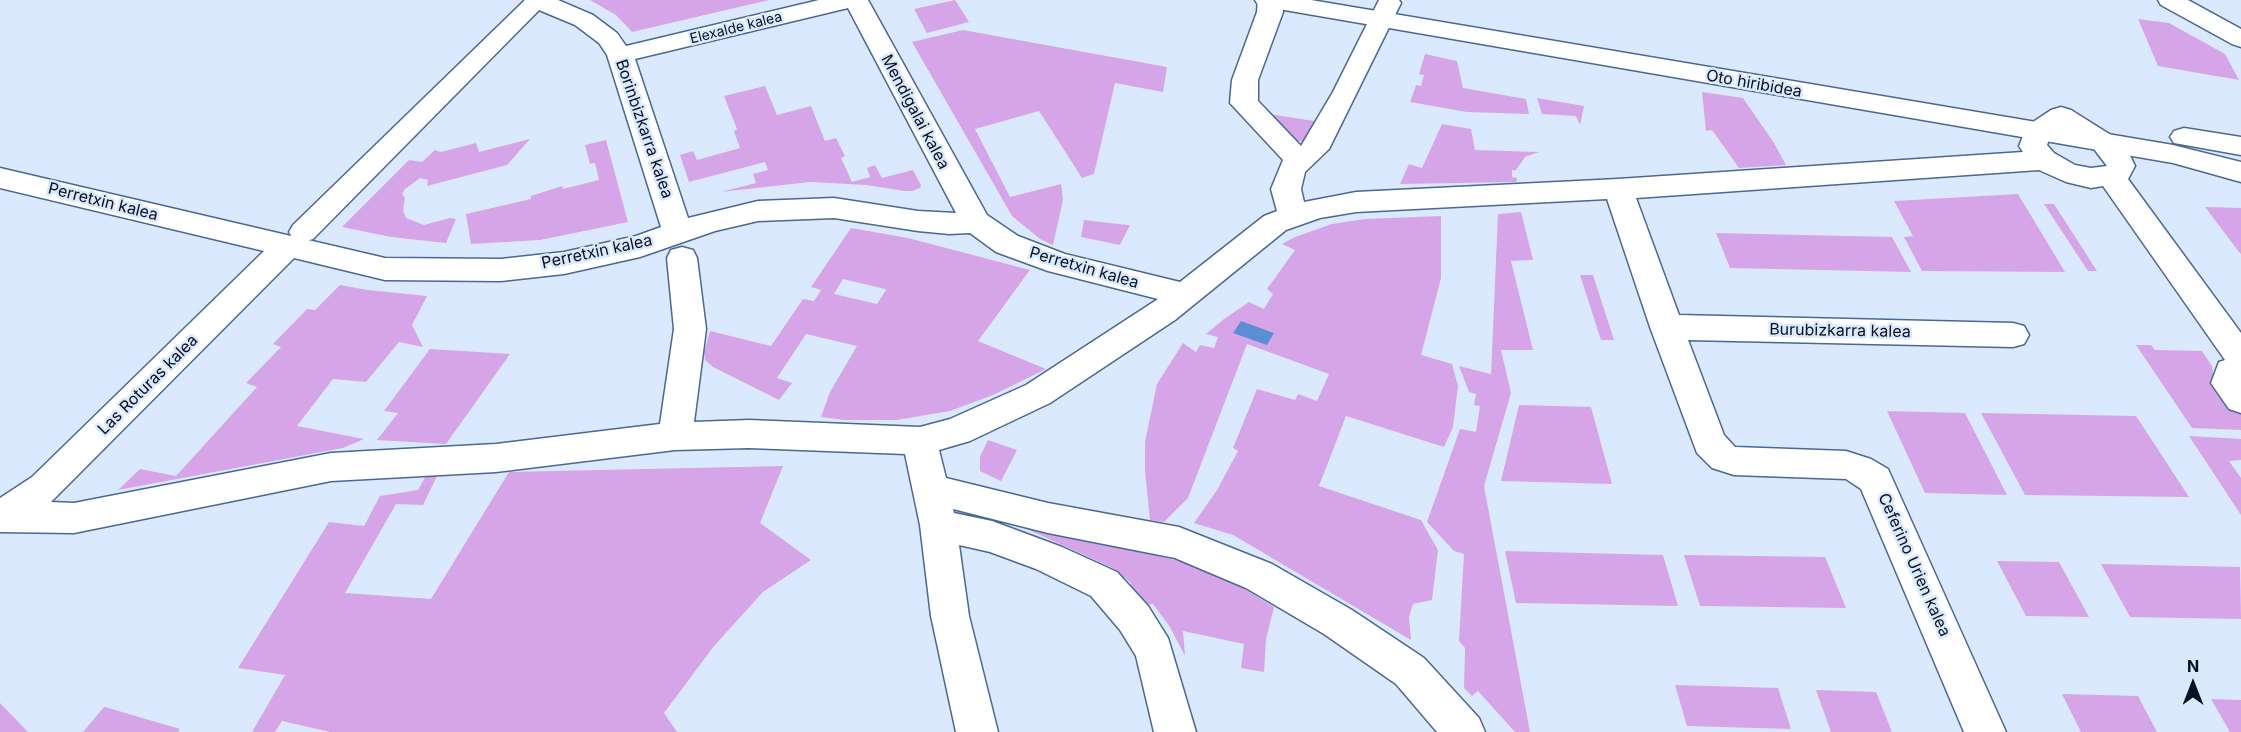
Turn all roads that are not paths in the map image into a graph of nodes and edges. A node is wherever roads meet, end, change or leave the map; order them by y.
1 (537, 0) edge
2 (854, 0) edge
3 (1268, 0) edge
4 (2170, 0) edge
5 (2215, 0) edge
6 (1380, 8) edge
7 (2241, 13) edge
8 (2241, 39) edge
9 (620, 55) junction
10 (2061, 116) junction
11 (2037, 132) junction
12 (2104, 143) junction
13 (2241, 146) edge
14 (1299, 160) junction
15 (2044, 160) junction
16 (2241, 172) edge
17 (2111, 176) junction
18 (0, 178) edge
19 (1618, 189) junction
20 (1293, 215) junction
21 (976, 222) junction
22 (295, 239) junction
23 (680, 245) junction
24 (1186, 295) junction
25 (1666, 327) junction
26 (2013, 335) dead end
27 (2241, 358) edge
28 (2241, 369) edge
29 (2241, 400) edge
30 (675, 436) junction
31 (920, 441) junction
32 (935, 507) junction
33 (1, 516) edge
34 (977, 732) edge
35 (1175, 732) edge
36 (1464, 732) edge
37 (1985, 732) edge

1 - 9 street, Borinbizkarra kalea
1 - 22 street, Las Roturas kalea
2 - 9 street, Elexalde kalea
2 - 21 street, Mendigalai kalea
3 - 6 street, Oto hiribidea
3 - 14 street
4 - 8 street
5 - 7 street
6 - 10 street, Oto hiribidea
6 - 11 street, Oto hiribidea
6 - 14 street
9 - 23 street, Borinbizkarra kalea
10 - 11 street
10 - 12 street
10 - 13 street, Oto hiribidea
11 - 12 street, Oto hiribidea
11 - 15 street
12 - 16 street, Oto hiribidea
12 - 17 street
14 - 20 street
15 - 17 street
15 - 19 street
17 - 27 street
18 - 22 street, Perretxin kalea
19 - 20 street
19 - 25 street, Ceferino Urien kalea
20 - 24 street
21 - 23 street, Perretxin kalea
21 - 24 street, Perretxin kalea
22 - 23 street, Perretxin kalea
22 - 33 street, Las Roturas kalea
23 - 30 street, Borinbizkarra kalea
24 - 31 street
25 - 26 street, Burubizkarra kalea
25 - 37 street, Ceferino Urien kalea
28 - 29 street
30 - 31 street
30 - 33 street
31 - 32 street
32 - 34 street
32 - 35 street
32 - 36 street

